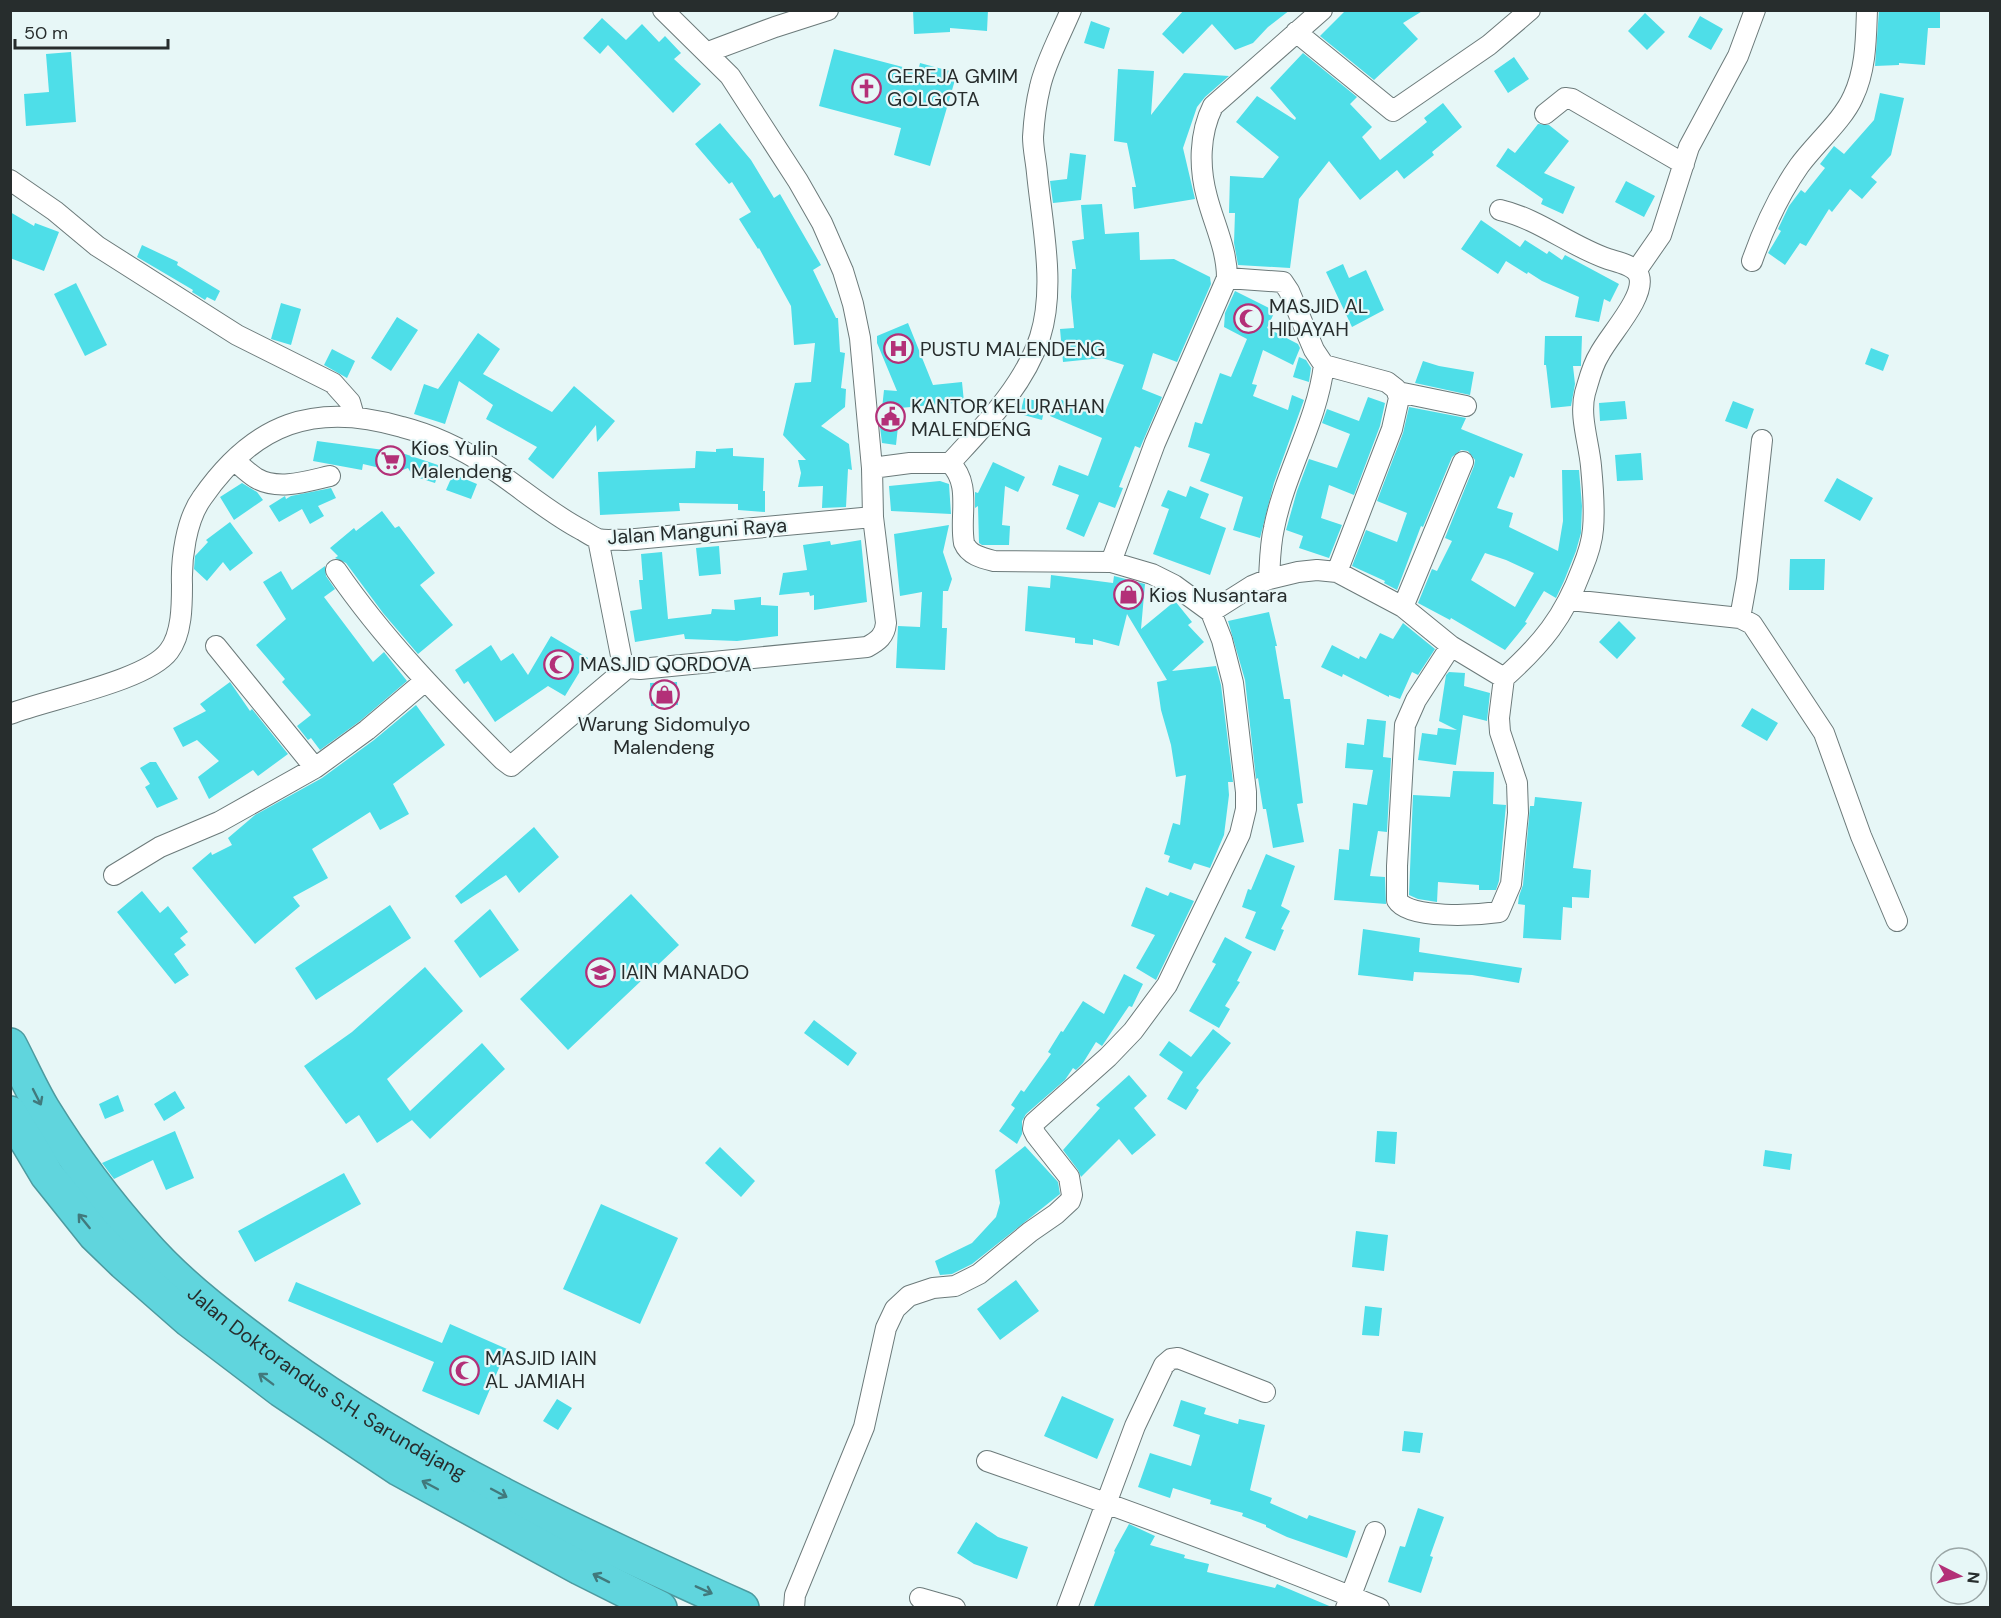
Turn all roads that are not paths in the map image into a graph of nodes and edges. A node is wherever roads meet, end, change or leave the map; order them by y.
1 (663, 10) edge
2 (828, 10) edge
3 (1071, 10) edge
4 (1322, 10) edge
5 (1530, 10) edge
6 (1755, 10) edge
7 (1867, 10) edge
8 (1296, 32) junction
9 (708, 52) junction
10 (1545, 114) dead end
11 (1684, 164) junction
12 (10, 180) edge
13 (1500, 210) dead end
14 (1752, 261) dead end
15 (1636, 271) junction
16 (1227, 278) junction
17 (1324, 365) junction
18 (1398, 392) junction
19 (1466, 406) dead end
20 (354, 416) junction
21 (1762, 440) dead end
22 (234, 460) junction
23 (1463, 462) dead end
24 (950, 463) junction
25 (872, 468) junction
26 (330, 476) dead end
27 (873, 517) junction
28 (598, 539) junction
29 (1111, 562) junction
30 (336, 570) dead end
31 (1337, 572) junction
32 (1269, 579) junction
33 (1570, 600) junction
34 (1403, 607) junction
35 (1212, 612) junction
36 (1740, 618) junction
37 (1451, 645) junction
38 (216, 646) dead end
39 (627, 668) junction
40 (1504, 678) junction
41 (425, 681) junction
42 (10, 714) edge
43 (315, 768) junction
44 (114, 875) dead end
45 (1897, 921) dead end
46 (10, 1045) edge
47 (10, 1113) edge
48 (1265, 1392) dead end
49 (987, 1461) dead end
50 (1107, 1502) junction
51 (1375, 1532) dead end
52 (920, 1598) dead end
53 (1349, 1602) edge
54 (657, 1606) edge
55 (742, 1608) edge
56 (794, 1608) edge
57 (955, 1608) edge
58 (1067, 1608) edge
59 (1379, 1608) edge

1 - 9 street
2 - 9 street
3 - 24 street
4 - 8 street
5 - 8 street
6 - 11 street
7 - 14 street
8 - 16 street
9 - 25 street
10 - 11 street
11 - 15 street
12 - 20 street
13 - 15 street
15 - 33 street
16 - 17 street
16 - 29 street
17 - 18 street
17 - 32 street
18 - 19 street
18 - 31 street
20 - 22 street, Jalan Manguni Raya
20 - 28 street, Jalan Manguni Raya
21 - 36 street
22 - 26 street
22 - 42 street, Jalan Manguni Raya
23 - 34 street
24 - 25 street
24 - 29 street
25 - 27 street
27 - 28 street, Jalan Manguni Raya
27 - 39 street
28 - 39 street
29 - 35 street
30 - 41 street
31 - 32 street
31 - 34 street
32 - 35 street
33 - 36 street
33 - 40 street
34 - 37 street
35 - 56 street
36 - 45 street
37 - 40 street
37 - 40 street
38 - 43 street
39 - 41 street
41 - 43 street
43 - 44 street
46 -> 55 highway, Jalan Doktorandus S.H. Sarundajang
54 -> 47 highway, Jalan Doktorandus S.H. Sarundajang
48 - 50 street
49 - 50 street
50 - 53 street
50 - 58 street
51 - 53 street
52 - 57 street
53 - 59 street

